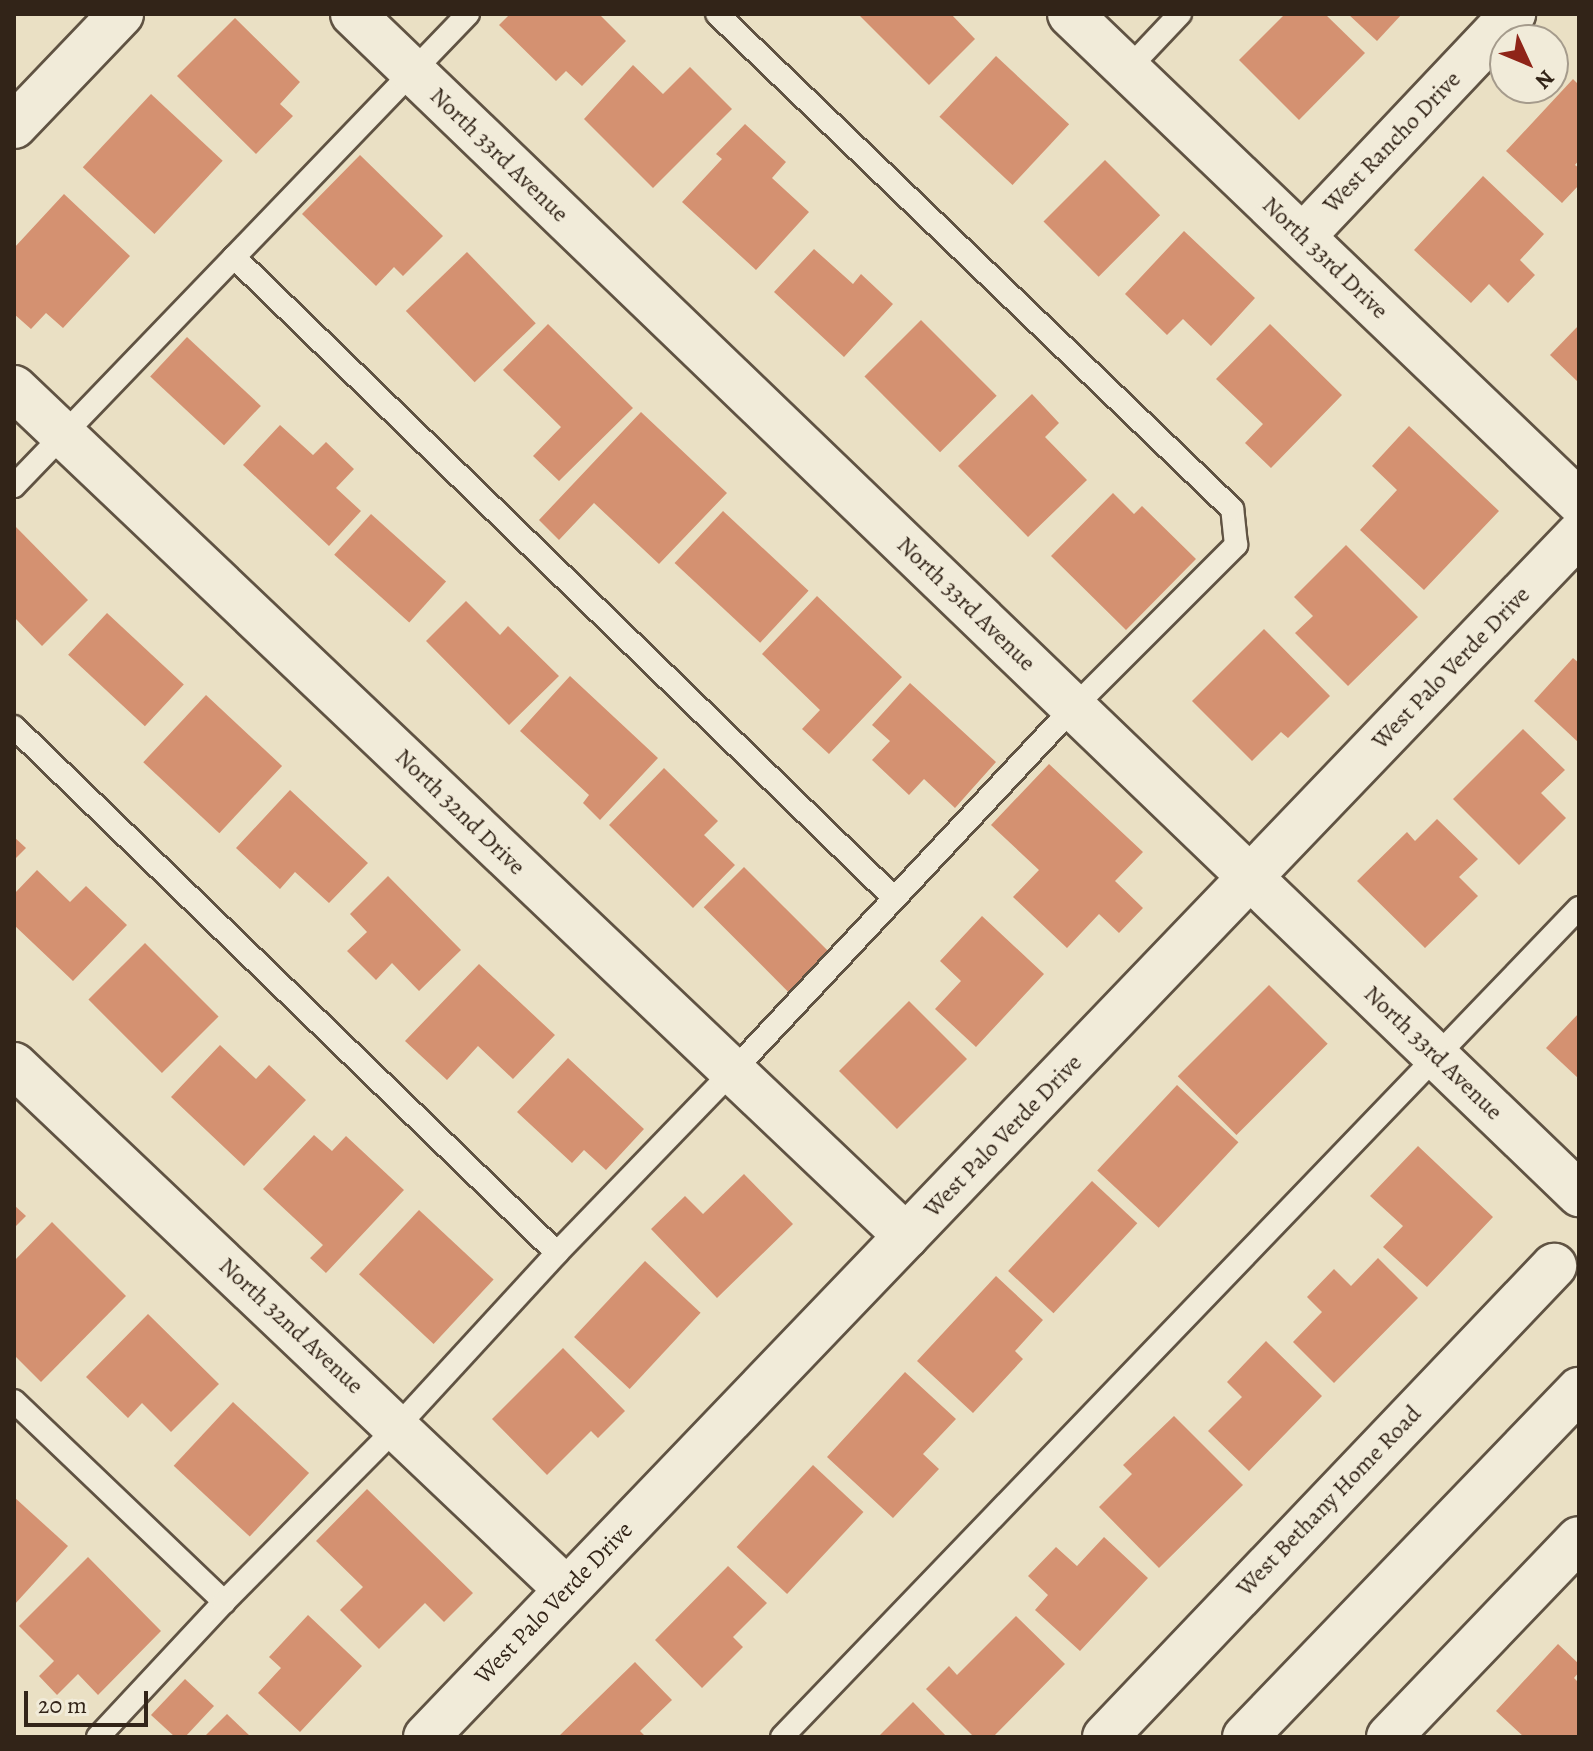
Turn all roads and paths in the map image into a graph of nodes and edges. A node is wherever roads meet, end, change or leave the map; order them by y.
1 (121, 14) edge
2 (353, 14) edge
3 (468, 14) edge
4 (717, 14) edge
5 (1070, 14) edge
6 (1180, 14) edge
7 (1513, 14) edge
8 (1127, 70) junction
9 (412, 71) junction
10 (14, 126) edge
11 (1303, 236) junction
12 (234, 257) junction
13 (14, 388) edge
14 (63, 434) junction
15 (14, 486) edge
16 (1579, 502) edge
17 (1579, 534) edge
18 (1073, 708) junction
19 (14, 727) edge
20 (1251, 879) junction
21 (893, 897) junction
22 (1579, 908) edge
23 (1436, 1057) junction
24 (14, 1065) edge
25 (733, 1071) junction
26 (1579, 1194) edge
27 (906, 1236) junction
28 (557, 1253) junction
29 (1554, 1266) dead end
30 (1579, 1390) edge
31 (14, 1401) edge
32 (397, 1427) junction
33 (1574, 1554) edge
34 (566, 1589) junction
35 (224, 1602) junction
36 (1394, 1735) edge
37 (98, 1737) edge
38 (426, 1737) edge
39 (782, 1737) edge
40 (1105, 1737) edge
41 (1245, 1737) edge

1 - 10 street
2 - 9 street, North 33rd Avenue
3 - 9 lane
4 - 18 lane
5 - 8 street, North 33rd Drive
6 - 8 lane
7 - 11 street, West Rancho Drive
8 - 11 street, North 33rd Drive
9 - 12 lane
9 - 18 street, North 33rd Avenue
11 - 16 street, North 33rd Drive
12 - 14 lane
12 - 21 lane
13 - 14 street, North 32nd Drive
14 - 15 lane
14 - 25 street, North 32nd Drive
17 - 20 street, West Palo Verde Drive
18 - 20 street, North 33rd Avenue
18 - 21 lane
19 - 28 lane
20 - 23 street, North 33rd Avenue
20 - 27 street, West Palo Verde Drive
21 - 25 lane
22 - 23 lane
23 - 26 street, North 33rd Avenue
23 - 39 lane
24 - 32 street, North 32nd Avenue
25 - 27 street, North 32nd Drive
25 - 28 lane
27 - 34 street, West Palo Verde Drive
28 - 32 lane
29 - 40 street, West Bethany Home Road
30 - 41 street
31 - 35 lane
32 - 34 street, North 32nd Avenue
32 - 35 lane
33 - 36 street
34 - 38 street, West Palo Verde Drive
35 - 37 lane

